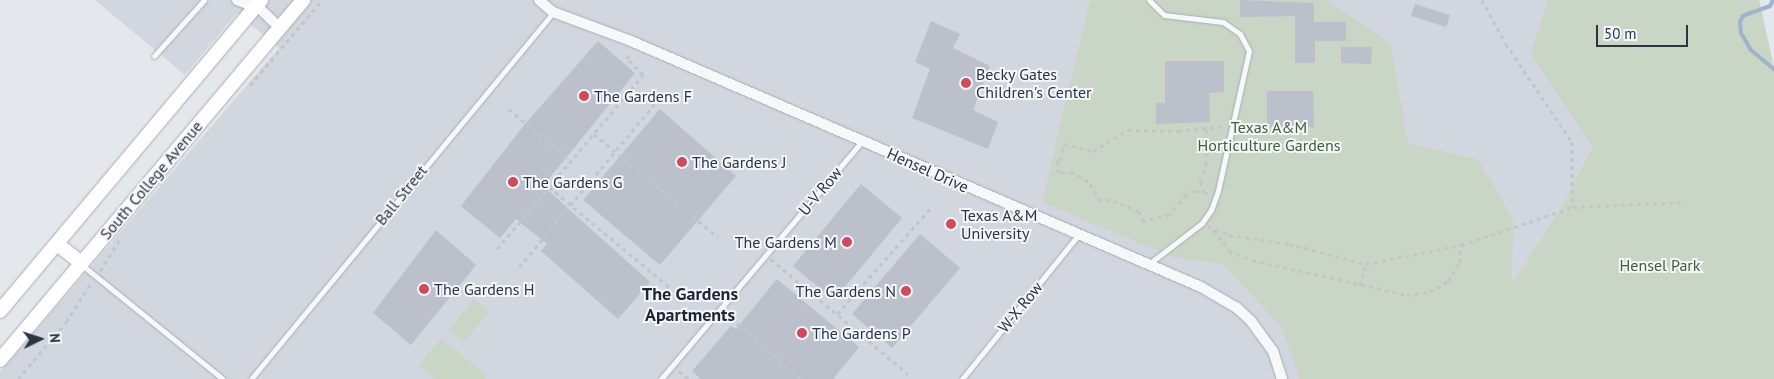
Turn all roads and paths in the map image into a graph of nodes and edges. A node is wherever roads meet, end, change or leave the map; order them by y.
1 (204, 0) edge
2 (237, 0) edge
3 (303, 0) edge
4 (539, 0) edge
5 (1149, 0) edge
6 (1482, 0) edge
7 (256, 2) edge
8 (552, 12) junction
9 (280, 28) junction
10 (634, 42) junction
11 (154, 56) dead end
12 (667, 89) dead end
13 (509, 109) dead end
14 (1231, 124) junction
15 (1206, 129) junction
16 (594, 134) junction
17 (862, 141) junction
18 (615, 152) junction
19 (571, 161) junction
20 (549, 187) junction
21 (1204, 193) junction
22 (1217, 195) junction
23 (1685, 202) dead end
24 (571, 205) junction
25 (933, 205) dead end
26 (1573, 207) junction
27 (1202, 224) junction
28 (1213, 229) junction
29 (1078, 235) junction
30 (718, 237) dead end
31 (57, 244) junction
32 (1461, 245) junction
33 (497, 249) dead end
34 (766, 254) junction
35 (80, 264) junction
36 (1150, 264) junction
37 (1366, 264) junction
38 (519, 267) dead end
39 (89, 286) dead end
40 (1360, 286) junction
41 (672, 289) dead end
42 (720, 309) junction
43 (0, 311) edge
44 (837, 314) junction
45 (0, 360) edge
46 (672, 366) junction
47 (908, 374) dead end
48 (18, 379) edge
49 (223, 379) edge
50 (251, 379) edge
51 (661, 379) edge
52 (689, 379) edge
53 (801, 379) edge
54 (962, 379) edge
55 (1282, 379) edge

1 - 11 lane
2 - 7 street
3 - 9 main road, South College Avenue
4 - 8 street, Hensel Drive
5 - 14 lane
6 - 26 path
7 - 9 street
7 - 31 main road, South College Avenue
8 - 10 street, Hensel Drive
8 - 50 lane, Ball Street
9 - 35 main road, South College Avenue
10 - 16 path
10 - 17 street, Hensel Drive
12 - 18 path
13 - 19 path
14 - 15 path
14 - 22 lane
15 - 21 path
15 - 21 path
16 - 18 path
16 - 19 path
17 - 29 street, Hensel Drive
17 - 34 lane, U-V Row
18 - 24 path
18 - 30 path
19 - 20 path
20 - 24 path
20 - 33 path
21 - 22 path
22 - 27 lane
23 - 26 path
24 - 38 path
24 - 41 path
25 - 44 path
26 - 32 path
27 - 28 path
27 - 36 lane
28 - 37 path
28 - 40 path
29 - 36 street, Hensel Drive
29 - 54 lane, W-X Row
31 - 35 main road
31 - 43 main road, South College Avenue
32 - 37 path
32 - 40 path
34 - 42 lane, U-V Row
34 - 44 path
35 - 45 main road, South College Avenue
35 - 49 lane
36 - 55 street, Hensel Drive
37 - 40 path
39 - 48 path
42 - 46 lane, U-V Row
42 - 53 path
44 - 47 path
46 - 51 lane, U-V Row
46 - 52 path

